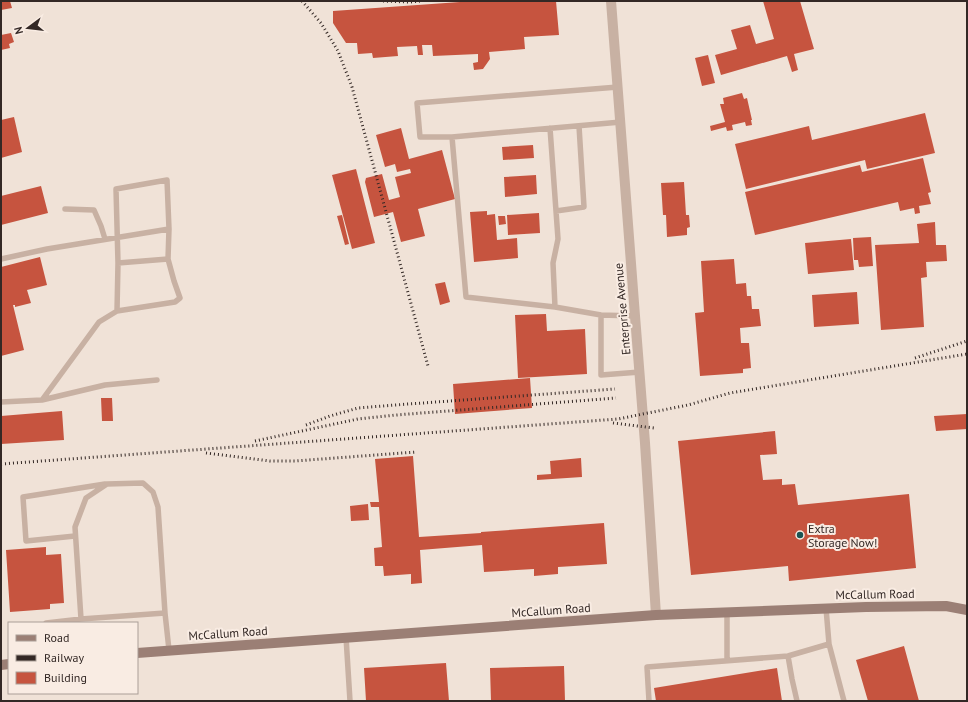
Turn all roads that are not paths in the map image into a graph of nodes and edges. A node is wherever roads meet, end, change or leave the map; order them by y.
1 (611, 1) edge
2 (618, 87) junction
3 (621, 122) junction
4 (579, 126) junction
5 (550, 128) junction
6 (452, 137) junction
7 (65, 209) dead end
8 (556, 211) junction
9 (169, 229) junction
10 (117, 237) junction
11 (106, 239) junction
12 (1, 259) edge
13 (168, 259) junction
14 (118, 263) junction
15 (555, 307) junction
16 (117, 310) junction
17 (601, 315) junction
18 (635, 316) junction
19 (640, 372) junction
20 (157, 380) dead end
21 (42, 400) junction
22 (1, 402) edge
23 (106, 484) junction
24 (75, 536) junction
25 (826, 608) junction
26 (967, 610) edge
27 (727, 612) junction
28 (165, 613) junction
29 (656, 615) junction
30 (82, 619) junction
31 (55, 622) edge
32 (346, 637) junction
33 (829, 644) junction
34 (169, 650) junction
35 (138, 653) edge
36 (788, 656) junction
37 (727, 661) junction
38 (350, 701) edge
39 (649, 701) edge
40 (797, 701) edge
41 (844, 701) edge

1 - 2 street, Enterprise Avenue
2 - 3 street, Enterprise Avenue
2 - 6 lane
3 - 4 lane
3 - 18 street, Enterprise Avenue
4 - 5 lane
4 - 8 lane
5 - 6 lane
5 - 8 lane
6 - 15 lane
7 - 11 lane
8 - 15 lane
9 - 10 lane
9 - 10 lane
9 - 13 lane
10 - 11 lane
10 - 14 lane
11 - 12 lane
13 - 14 lane
13 - 16 lane
14 - 16 lane
15 - 17 lane
16 - 21 lane
17 - 18 lane
17 - 19 lane
18 - 19 street, Enterprise Avenue
19 - 29 street, Enterprise Avenue
20 - 21 lane
21 - 22 lane
23 - 24 lane
23 - 24 lane
23 - 28 lane
24 - 30 lane
25 - 26 main road, McCallum Road
25 - 27 main road, McCallum Road
25 - 33 lane
27 - 29 main road, McCallum Road
27 - 37 lane
28 - 30 lane
28 - 34 lane
29 - 32 main road, McCallum Road
30 - 31 lane
32 - 34 main road, McCallum Road
32 - 38 lane
33 - 36 lane
33 - 41 lane
34 - 35 main road, McCallum Road
36 - 37 lane
36 - 40 lane
37 - 39 lane

